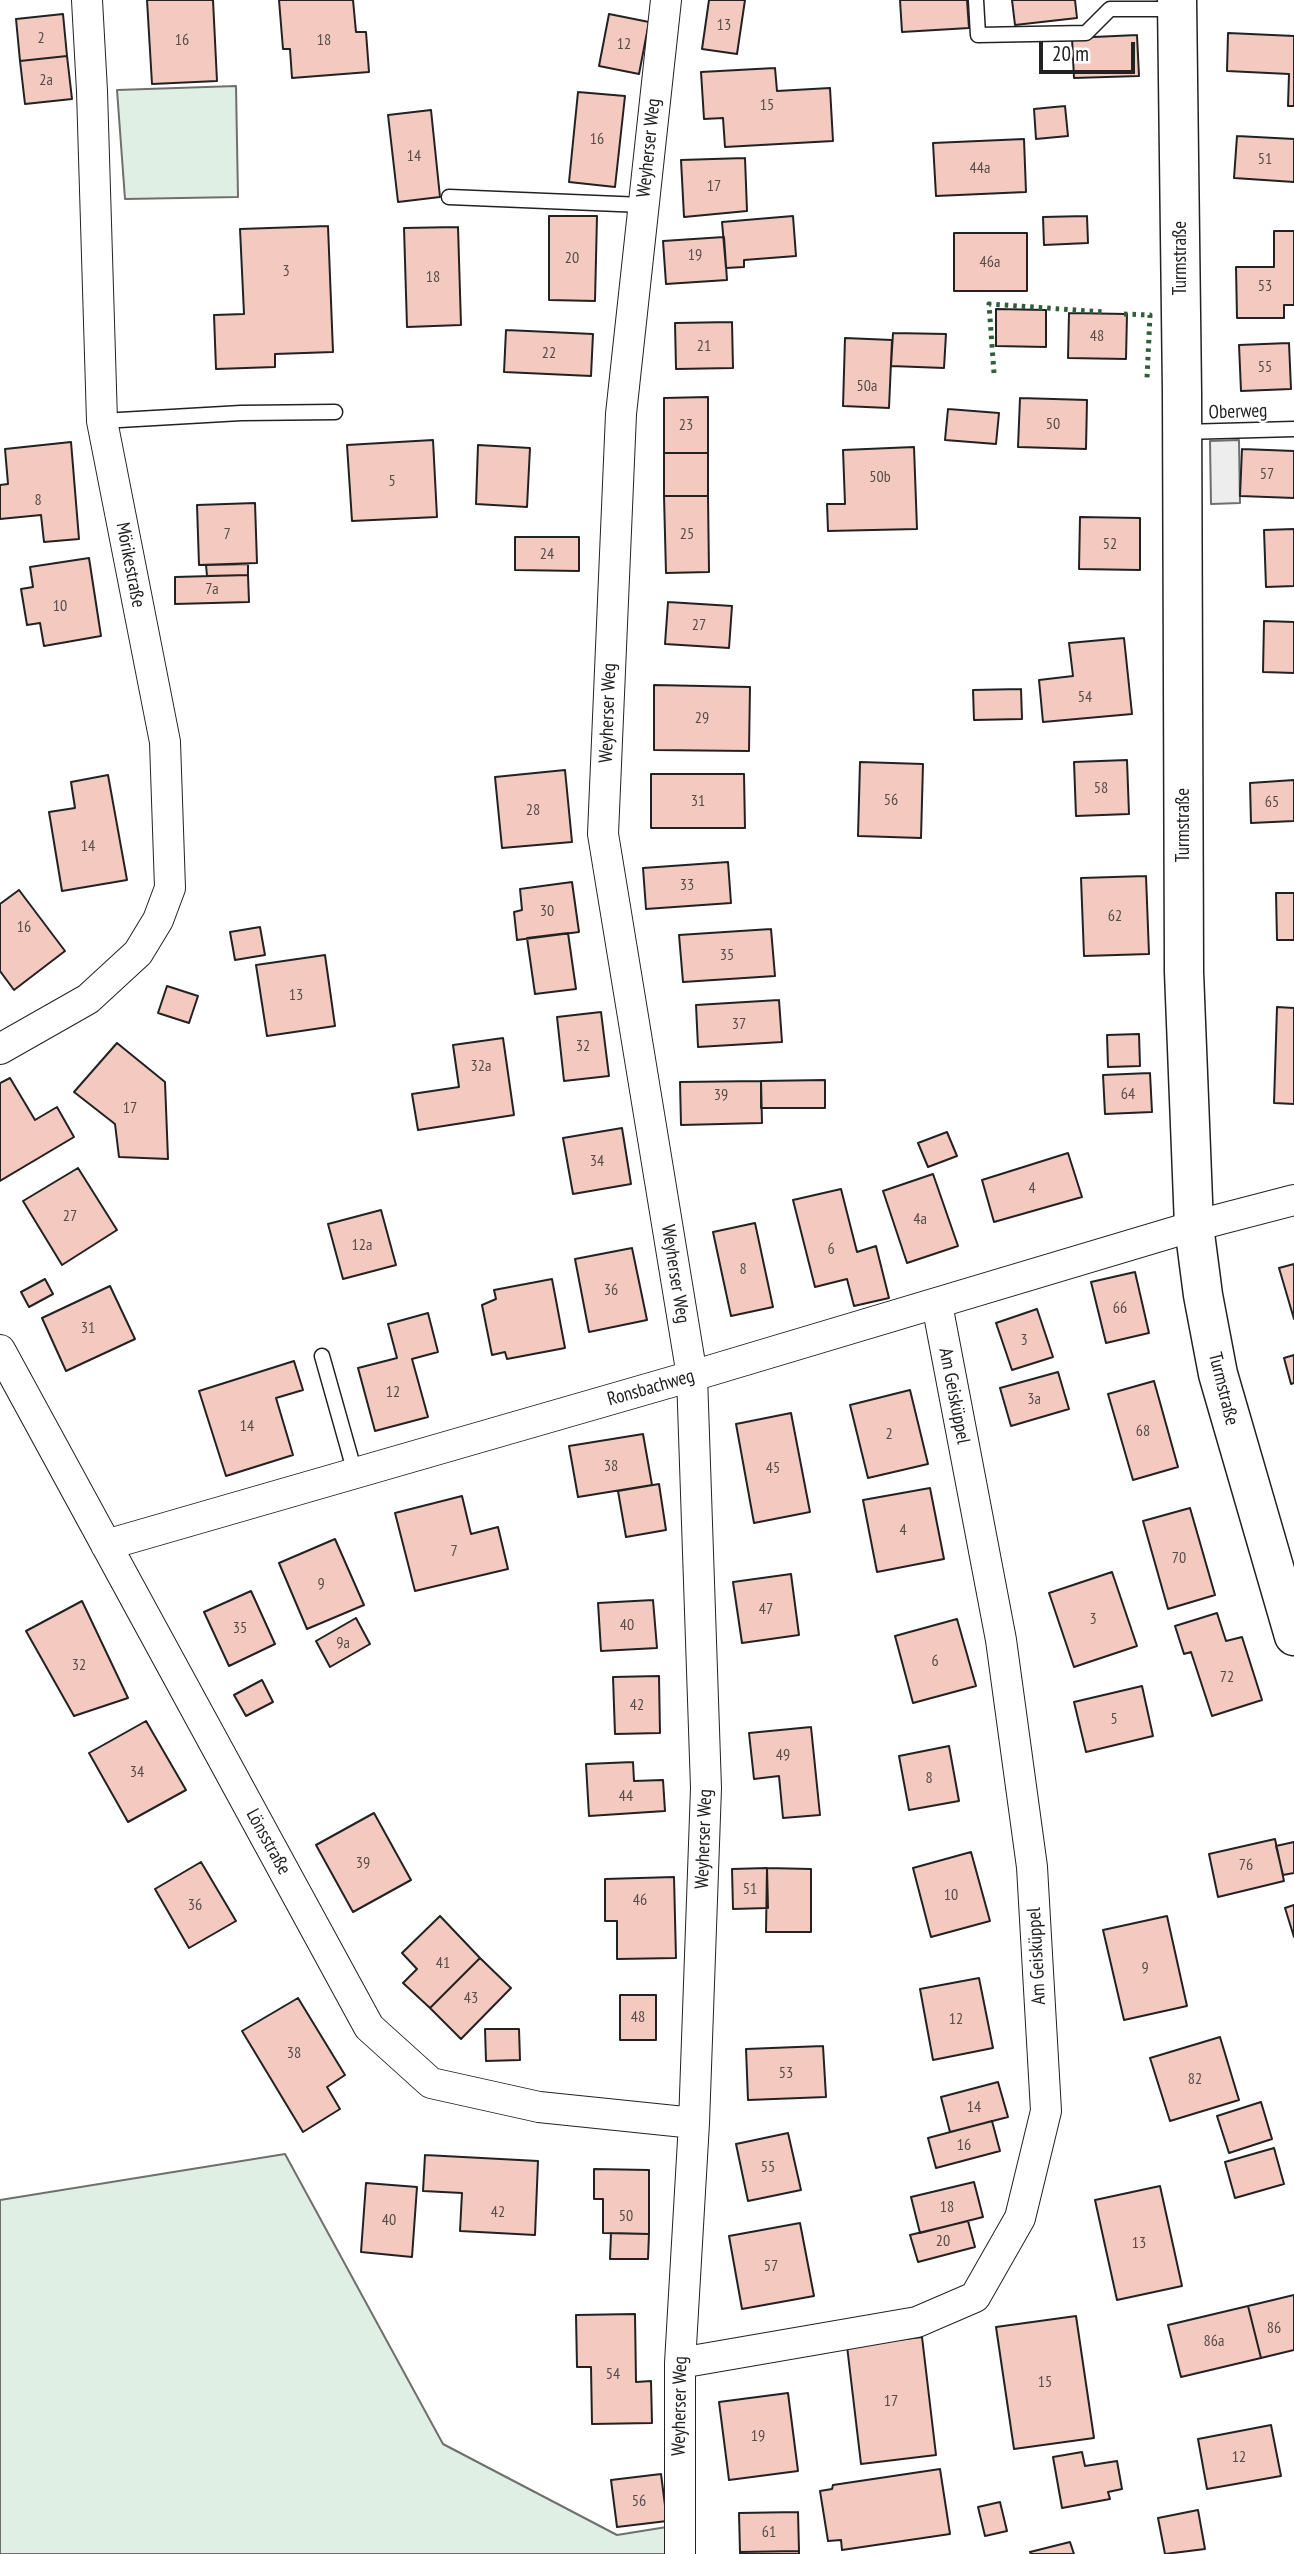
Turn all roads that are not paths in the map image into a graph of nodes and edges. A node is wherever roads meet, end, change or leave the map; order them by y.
1 (87, 0) edge
2 (666, 0) edge
3 (976, 0) edge
4 (1177, 4) edge
5 (449, 197) dead end
6 (643, 205) junction
7 (335, 412) dead end
8 (102, 421) junction
9 (1294, 429) edge
10 (1182, 432) junction
11 (0, 1049) edge
12 (1294, 1199) edge
13 (1194, 1226) junction
14 (937, 1304) junction
15 (0, 1350) edge
16 (322, 1356) dead end
17 (692, 1376) junction
18 (355, 1473) junction
19 (106, 1545) junction
20 (1294, 1636) edge
21 (694, 2123) junction
22 (680, 2362) junction
23 (680, 2554) edge

1 - 8 street, Mörikestraße
2 - 6 street, Weyherser Weg
3 - 4 lane
4 - 10 main road, Turmstraße
5 - 6 lane
6 - 17 street, Weyherser Weg
7 - 8 lane
8 - 11 street, Mörikestraße
9 - 10 lane, Oberweg
10 - 13 main road, Turmstraße
12 - 13 street, Ronsbachweg
13 - 14 street, Ronsbachweg
13 - 20 main road, Turmstraße
14 - 17 street, Ronsbachweg
14 - 22 street, Am Geisküppel
15 - 19 street, Lönsstraße
16 - 18 lane
17 - 18 street, Ronsbachweg
17 - 21 street, Weyherser Weg
18 - 19 street, Ronsbachweg
19 - 21 street, Lönsstraße
21 - 22 street, Weyherser Weg
22 - 23 street, Weyherser Weg

